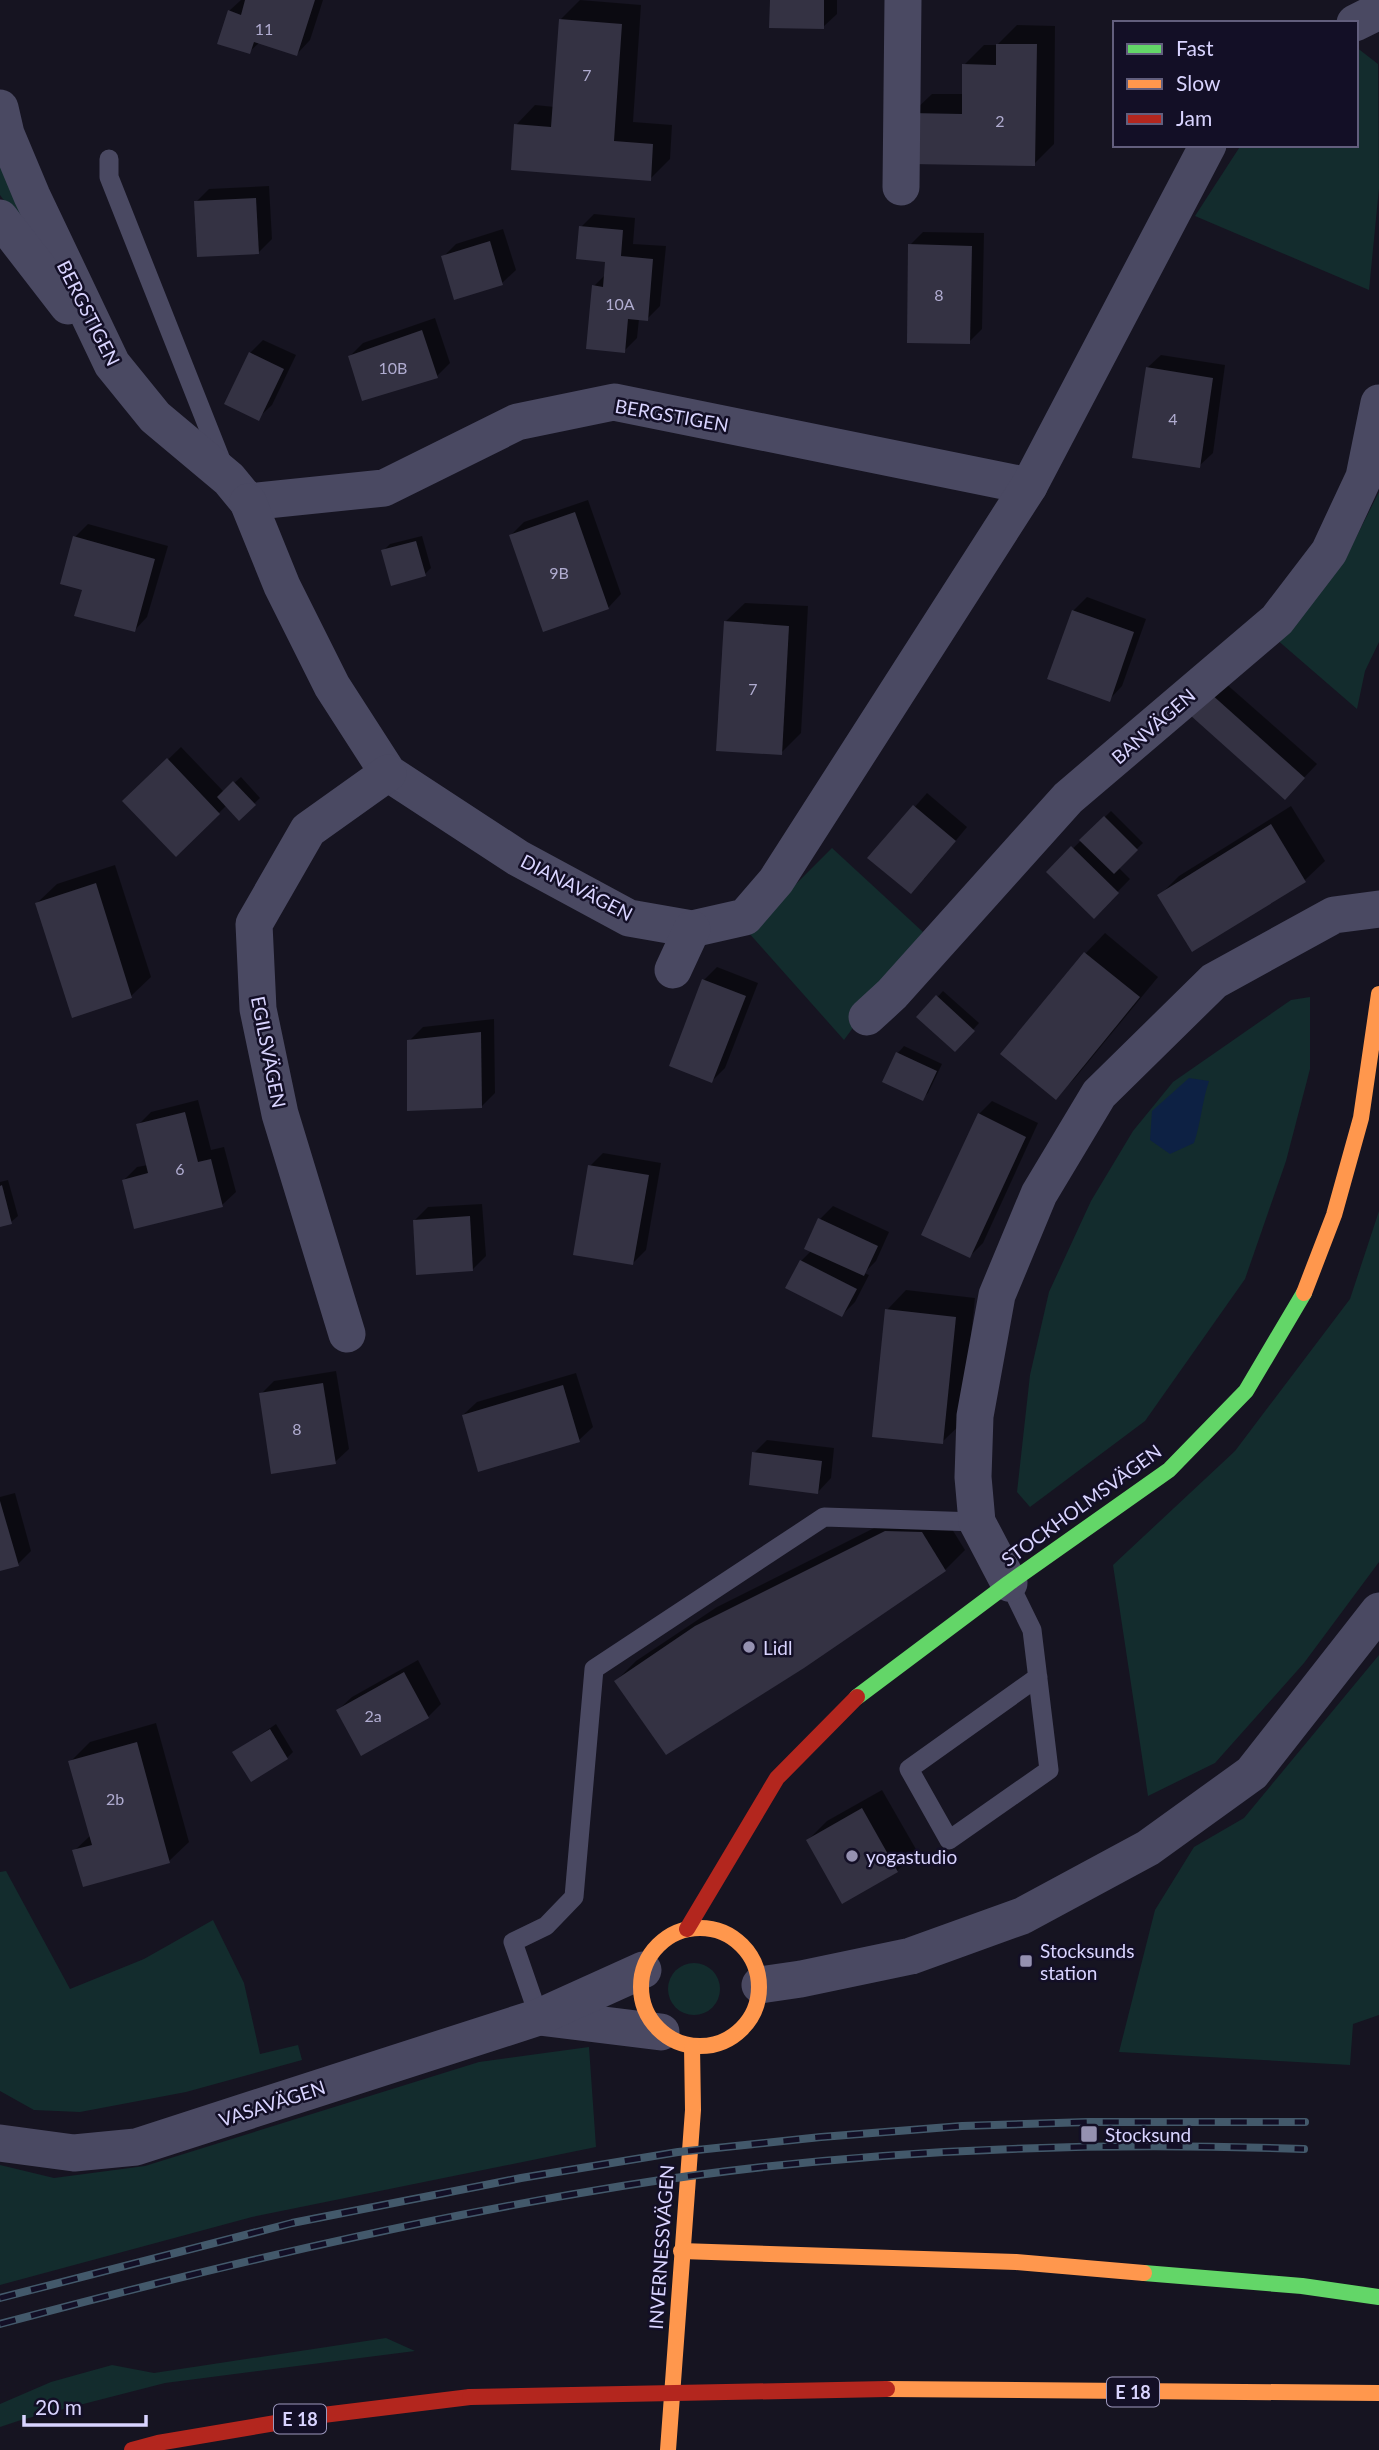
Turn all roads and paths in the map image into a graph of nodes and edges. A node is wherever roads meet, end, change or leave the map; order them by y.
1 (903, 0) edge
2 (1379, 11) edge
3 (1358, 22) edge
4 (0, 108) edge
5 (1207, 147) edge
6 (109, 159) dead end
7 (901, 187) dead end
8 (0, 218) edge
9 (112, 364) junction
10 (1379, 403) edge
11 (1029, 486) junction
12 (239, 490) junction
13 (388, 773) junction
14 (1379, 909) edge
15 (692, 929) junction
16 (673, 970) dead end
17 (1379, 994) edge
18 (867, 1017) dead end
19 (347, 1334) dead end
20 (977, 1522) junction
21 (1009, 1583) junction
22 (1379, 1611) edge
23 (1038, 1677) junction
24 (687, 1929) junction
25 (643, 1969) junction
26 (760, 1985) junction
27 (539, 2017) junction
28 (676, 2039) junction
29 (0, 2143) edge
30 (681, 2252) junction
31 (1379, 2297) edge
32 (1379, 2393) edge
33 (132, 2450) edge
34 (668, 2450) edge

1 - 7 street
2 - 3 street
4 - 9 street, BERGSTIGEN
5 - 11 street
6 - 12 lane
8 - 9 street
9 - 12 street, BERGSTIGEN
10 - 18 street, BANVÄGEN
11 - 12 street, BERGSTIGEN
11 - 15 street, DIANAVÄGEN
12 - 13 street, DIANAVÄGEN
13 - 15 street, DIANAVÄGEN
13 - 19 street, EGILSVÄGEN
14 - 20 street
15 - 16 street
17 - 21 main road, STOCKHOLMSVÄGEN
20 - 21 street
20 - 27 lane
21 - 23 lane
21 - 24 main road, STOCKHOLMSVÄGEN
22 - 26 street
23 - 23 lane
24 - 25 main road
24 - 26 main road
25 - 27 street, VASAVÄGEN
25 - 28 main road
26 - 28 main road
27 - 28 street, VASAVÄGEN
27 - 29 street, VASAVÄGEN
28 - 30 main road, INVERNESSVÄGEN
30 - 31 main road
30 - 34 main road, INVERNESSVÄGEN
32 - 33 main road, E 18, bridge

